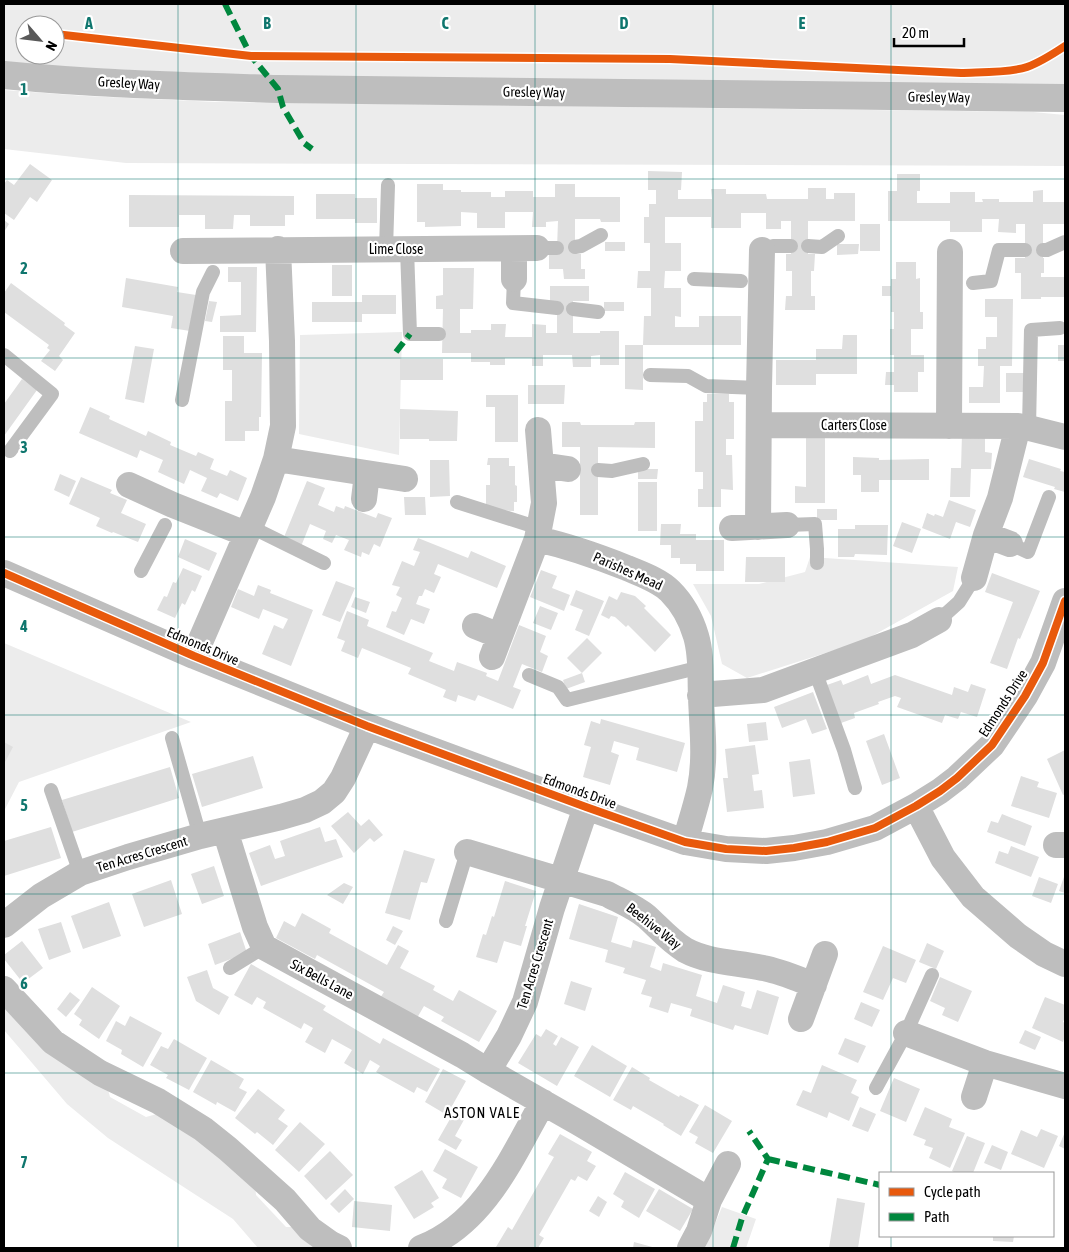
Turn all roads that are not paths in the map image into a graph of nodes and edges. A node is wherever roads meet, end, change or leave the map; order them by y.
1 (4, 75) edge
2 (1065, 98) edge
3 (388, 185) dead end
4 (601, 235) dead end
5 (838, 236) dead end
6 (1065, 242) edge
7 (791, 246) dead end
8 (808, 246) dead end
9 (575, 247) dead end
10 (278, 249) junction
11 (396, 249) junction
12 (762, 250) joint
13 (1025, 250) dead end
14 (1043, 250) dead end
15 (183, 251) dead end
16 (950, 252) dead end
17 (213, 261) junction
18 (514, 279) joint
19 (694, 279) dead end
20 (751, 281) junction
21 (961, 283) junction
22 (557, 308) dead end
23 (573, 309) dead end
24 (598, 312) dead end
25 (1060, 328) dead end
26 (439, 334) dead end
27 (4, 355) edge
28 (650, 375) dead end
29 (759, 388) junction
30 (182, 400) dead end
31 (760, 425) junction
32 (949, 426) junction
33 (1023, 427) junction
34 (538, 430) dead end
35 (1065, 437) edge
36 (10, 451) dead end
37 (276, 458) junction
38 (643, 464) dead end
39 (541, 466) junction
40 (574, 469) dead end
41 (598, 470) dead end
42 (405, 479) dead end
43 (129, 485) dead end
44 (1049, 497) dead end
45 (456, 502) dead end
46 (169, 515) junction
47 (787, 526) joint
48 (758, 527) junction
49 (732, 528) dead end
50 (248, 530) junction
51 (538, 533) junction
52 (998, 540) junction
53 (324, 563) dead end
54 (817, 563) dead end
55 (141, 571) dead end
56 (4, 573) edge
57 (974, 578) joint
58 (1065, 600) edge
59 (939, 620) joint
60 (475, 626) dead end
61 (194, 656) junction
62 (700, 667) junction
63 (815, 671) junction
64 (529, 674) dead end
65 (700, 695) junction
66 (367, 726) junction
67 (172, 738) dead end
68 (855, 788) dead end
69 (51, 790) dead end
70 (916, 806) junction
71 (586, 807) junction
72 (225, 830) junction
73 (200, 836) junction
74 (684, 842) junction
75 (467, 852) joint
76 (80, 873) junction
77 (561, 880) junction
78 (446, 921) dead end
79 (4, 925) edge
80 (264, 947) junction
81 (825, 954) dead end
82 (1065, 964) edge
83 (230, 968) dead end
84 (932, 975) dead end
85 (814, 985) junction
86 (4, 989) edge
87 (801, 1019) dead end
88 (906, 1033) junction
89 (985, 1064) junction
90 (488, 1071) junction
91 (1065, 1086) edge
92 (876, 1088) dead end
93 (974, 1097) dead end
94 (542, 1102) junction
95 (728, 1164) dead end
96 (709, 1200) junction
97 (339, 1248) edge
98 (421, 1248) edge
99 (690, 1248) edge

1 - 2 street, Gresley Way
3 - 11 lane
4 - 9 lane
5 - 8 lane
6 - 14 lane
7 - 12 lane
10 - 11 street, Lime Close
10 - 17 street, Lime Close
10 - 37 street
11 - 18 street, Lime Close
11 - 26 lane
12 - 20 street
13 - 21 lane
15 - 17 street, Lime Close
16 - 21 street
17 - 30 lane
18 - 22 lane
19 - 20 lane
20 - 29 street
21 - 32 street
23 - 24 lane
25 - 33 lane
27 - 36 lane
28 - 29 lane
29 - 31 street
31 - 32 street, Carters Close
31 - 48 street
32 - 33 street, Carters Close
33 - 35 street, Carters Close
33 - 52 street
34 - 39 street
37 - 42 street
37 - 50 street
38 - 41 lane
39 - 40 street
39 - 51 street
43 - 46 street
44 - 52 lane
45 - 51 lane
46 - 50 street
46 - 55 lane
47 - 48 street
47 - 54 lane
48 - 49 street
50 - 53 lane
50 - 61 street
51 - 60 street
51 - 62 street, Parishes Mead
52 - 57 street
56 - 61 street, Edmonds Drive
57 - 59 lane
58 - 70 street, Edmonds Drive
59 - 63 street
61 - 66 street, Edmonds Drive
62 - 64 lane
62 - 65 street, Parishes Mead
63 - 65 street
63 - 68 lane
65 - 74 street, Parishes Mead
66 - 71 street, Edmonds Drive
66 - 72 street, Ten Acres Crescent
67 - 73 lane
69 - 76 lane
70 - 74 street, Edmonds Drive
70 - 82 street
71 - 74 street, Edmonds Drive
71 - 77 street, Ten Acres Crescent
72 - 73 street, Ten Acres Crescent
72 - 80 street
73 - 76 street, Ten Acres Crescent
75 - 77 street, Beehive Way
75 - 78 lane
76 - 79 street, Ten Acres Crescent
77 - 85 street, Beehive Way
77 - 90 street, Ten Acres Crescent
80 - 83 lane
80 - 90 street, Six Bells Lane
81 - 85 street
84 - 88 lane
85 - 87 street
86 - 97 street
88 - 89 street
88 - 92 lane
89 - 91 street
89 - 93 street
90 - 94 street
94 - 96 street
94 - 98 street
95 - 96 street
96 - 99 street

